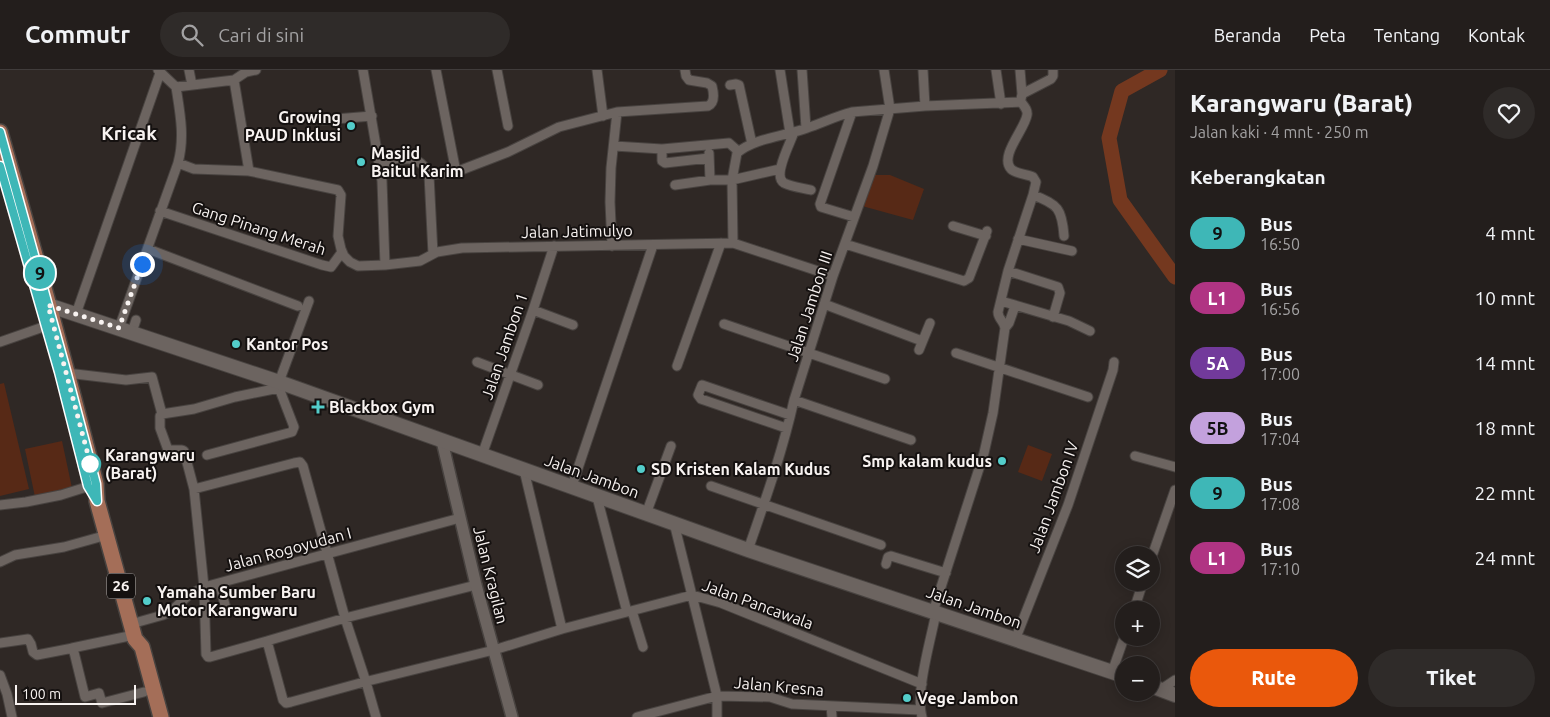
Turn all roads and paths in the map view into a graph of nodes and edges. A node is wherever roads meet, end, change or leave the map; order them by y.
1 (189, 70) edge
2 (256, 70) edge
3 (363, 70) edge
4 (436, 70) edge
5 (497, 70) edge
6 (596, 70) edge
7 (685, 70) edge
8 (780, 70) edge
9 (802, 70) edge
10 (884, 70) edge
11 (923, 70) edge
12 (996, 70) edge
13 (1020, 70) edge
14 (1053, 70) edge
15 (159, 71) edge
16 (234, 80) junction
17 (192, 85) junction
18 (730, 85) dead end
19 (176, 87) junction
20 (1021, 98) junction
21 (1001, 104) junction
22 (925, 106) junction
23 (890, 109) junction
24 (617, 112) junction
25 (852, 112) junction
26 (372, 116) junction
27 (603, 116) junction
28 (323, 120) dead end
29 (508, 126) dead end
30 (806, 128) junction
31 (0, 132) edge
32 (792, 132) junction
33 (752, 144) junction
34 (708, 145) junction
35 (614, 146) junction
36 (662, 149) junction
37 (738, 151) junction
38 (709, 158) junction
39 (178, 163) junction
40 (379, 163) junction
41 (0, 166) edge
42 (780, 169) junction
43 (249, 171) junction
44 (456, 172) junction
45 (429, 175) junction
46 (710, 180) junction
47 (732, 180) junction
48 (675, 186) dead end
49 (811, 190) dead end
50 (1033, 195) junction
51 (160, 211) junction
52 (854, 217) junction
53 (953, 226) dead end
54 (1064, 236) dead end
55 (1018, 239) junction
56 (733, 243) junction
57 (721, 244) junction
58 (845, 244) junction
59 (653, 245) junction
60 (554, 246) junction
61 (612, 246) junction
62 (148, 249) junction
63 (1072, 251) dead end
64 (342, 252) junction
65 (433, 254) junction
66 (384, 265) junction
67 (1008, 271) junction
68 (833, 276) junction
69 (1000, 301) junction
70 (824, 304) junction
71 (48, 305) junction
72 (1015, 306) junction
73 (533, 310) junction
74 (76, 314) junction
75 (1053, 317) junction
76 (930, 323) dead end
77 (724, 324) dead end
78 (572, 325) dead end
79 (46, 326) junction
80 (129, 327) junction
81 (1005, 328) junction
82 (1090, 331) dead end
83 (0, 342) edge
84 (809, 352) junction
85 (956, 353) dead end
86 (477, 362) dead end
87 (1114, 362) dead end
88 (677, 366) dead end
89 (1000, 368) junction
90 (67, 374) junction
91 (510, 375) junction
92 (885, 379) dead end
93 (280, 385) junction
94 (538, 385) dead end
95 (1088, 397) dead end
96 (794, 400) junction
97 (162, 414) junction
98 (790, 415) junction
99 (786, 428) junction
100 (911, 440) dead end
101 (442, 441) junction
102 (671, 446) dead end
103 (206, 455) dead end
104 (482, 455) junction
105 (1135, 456) dead end
106 (1175, 467) edge
107 (524, 470) junction
108 (92, 485) junction
109 (572, 486) junction
110 (711, 486) dead end
111 (194, 489) junction
112 (1175, 490) edge
113 (597, 497) junction
114 (764, 504) junction
115 (0, 505) edge
116 (646, 514) junction
117 (460, 518) junction
118 (674, 523) junction
119 (107, 535) junction
120 (881, 545) dead end
121 (1156, 546) edge
122 (748, 550) junction
123 (328, 554) junction
124 (0, 562) edge
125 (886, 564) dead end
126 (946, 573) junction
127 (219, 583) junction
128 (476, 585) junction
129 (204, 587) junction
130 (692, 594) junction
131 (630, 611) junction
132 (227, 612) dead end
133 (935, 612) junction
134 (345, 618) junction
135 (562, 629) junction
136 (134, 634) junction
137 (1015, 640) junction
138 (266, 641) junction
139 (0, 643) edge
140 (643, 647) dead end
141 (72, 648) junction
142 (494, 650) junction
143 (1115, 673) edge
144 (0, 675) edge
145 (1175, 680) edge
146 (366, 682) junction
147 (922, 684) junction
148 (1160, 686) edge
149 (1160, 689) edge
150 (144, 692) junction
151 (1175, 694) edge
152 (717, 696) junction
153 (831, 706) junction
154 (921, 714) edge
155 (12, 717) edge
156 (151, 717) edge
157 (161, 717) edge
158 (376, 717) edge
159 (512, 717) edge
160 (638, 717) edge
161 (717, 717) edge
162 (832, 717) edge

1 - 17 street
2 - 16 street
3 - 26 street
4 - 44 street
5 - 29 street
6 - 27 street
7 - 24 street
8 - 32 street
9 - 30 street
10 - 23 street, Jalan Jambon III
11 - 22 street
12 - 21 street
13 - 20 street
14 - 20 street
15 - 19 street
15 - 74 street
16 - 17 street
16 - 43 street
17 - 19 street
18 - 33 street
19 - 39 street
20 - 21 street
20 - 50 street
21 - 22 street
22 - 23 street
23 - 25 street
23 - 52 street, Jalan Jambon III
24 - 27 street
24 - 35 street
25 - 30 street
25 - 52 street
26 - 28 street
26 - 40 street
27 - 44 street
30 - 32 street
31 - 71 main road
32 - 33 street
32 - 42 street
33 - 37 street
34 - 36 street
34 - 37 street
34 - 38 street
35 - 36 street
35 - 61 street
36 - 38 street
37 - 47 street
38 - 46 street
39 - 43 street
39 - 51 street
40 - 45 street
40 - 66 street
41 - 79 main road
42 - 47 street
42 - 49 street
43 - 64 street
44 - 45 street
45 - 65 street
46 - 47 street
46 - 48 street
47 - 56 street
50 - 54 street
50 - 55 street
51 - 62 street
51 - 64 street, Gang Pinang Merah
52 - 58 street, Jalan Jambon III
53 - 58 street
55 - 63 street
55 - 67 street
56 - 57 street, Jalan Jatimulyo
56 - 68 street, Jalan Jatimulyo
57 - 59 street, Jalan Jatimulyo
57 - 88 street
58 - 68 street, Jalan Jambon III
59 - 61 street, Jalan Jatimulyo
59 - 109 street
60 - 61 street, Jalan Jatimulyo
60 - 65 street, Jalan Jatimulyo
60 - 73 street, Jalan Jambon 1
62 - 80 street
62 - 93 street
64 - 66 street, Jalan Jatimulyo
65 - 66 street, Jalan Jatimulyo
67 - 69 street
67 - 75 street
68 - 70 street, Jalan Jambon III
69 - 72 street
69 - 81 street
70 - 76 street
70 - 84 street, Jalan Jambon III
71 - 74 main road, Jalan Jambon
71 - 90 main road
72 - 75 street
72 - 81 street
73 - 78 street
73 - 91 street, Jalan Jambon 1
74 - 80 main road, Jalan Jambon
75 - 82 street
77 - 84 street
79 - 83 street
79 - 108 main road
80 - 93 main road, Jalan Jambon
81 - 89 street
84 - 92 street
84 - 96 street, Jalan Jambon III
85 - 89 street
86 - 91 street
87 - 137 street, Jalan Jambon IV
89 - 95 street
89 - 126 street
90 - 97 street
90 - 108 main road
91 - 94 street
91 - 104 street, Jalan Jambon 1
93 - 97 street
93 - 101 main road, Jalan Jambon
93 - 103 street
96 - 98 street, Jalan Jambon III
96 - 100 street
97 - 111 street
98 - 99 street, Jalan Jambon III
98 - 99 street
99 - 114 street, Jalan Jambon III
101 - 104 main road, Jalan Jambon
101 - 117 street, Jalan Kragilan
102 - 116 street
104 - 107 main road, Jalan Jambon
105 - 106 street
107 - 109 main road, Jalan Jambon
107 - 135 street
108 - 115 street
108 - 119 main road, 26
109 - 113 main road, Jalan Jambon
110 - 114 street
111 - 123 street
111 - 129 street
112 - 121 street
113 - 116 main road, Jalan Jambon
113 - 131 street
114 - 120 street
114 - 122 street, Jalan Jambon III
116 - 118 main road, Jalan Jambon
117 - 123 street, Jalan Rogoyudan I
117 - 128 street, Jalan Kragilan
118 - 122 main road, Jalan Jambon
118 - 130 street
119 - 124 street
119 - 136 main road, 26
122 - 133 main road, Jalan Jambon
123 - 127 street, Jalan Rogoyudan I
123 - 134 street
125 - 126 street
126 - 133 street
127 - 129 street, Jalan Rogoyudan I
127 - 132 street
128 - 134 street
128 - 142 street, Jalan Kragilan
129 - 136 street, Jalan Rogoyudan I
129 - 138 street
130 - 131 street, Jalan Pancawala
130 - 147 street, Jalan Pancawala
130 - 152 street
131 - 135 street, Jalan Pancawala
131 - 140 street
133 - 137 main road, Jalan Jambon
133 - 147 street
134 - 138 street
134 - 146 street
135 - 142 street, Jalan Pancawala
136 - 141 street, Jalan Rogoyudan I
136 - 150 main road, 26
136 - 157 main road, 26
137 - 143 main road, Jalan Jambon
138 - 146 street, Jalan Pancawala
139 - 141 street, Jalan Rogoyudan I
141 - 150 street
142 - 146 street, Jalan Pancawala
142 - 159 street, Jalan Kragilan
144 - 155 street
145 - 148 street
146 - 158 street
147 - 154 street
149 - 151 main road
150 - 156 main road, 26
152 - 153 street, Jalan Kresna
152 - 160 street, Jalan Kresna
152 - 161 street
153 - 154 street, Jalan Kresna
153 - 162 street

